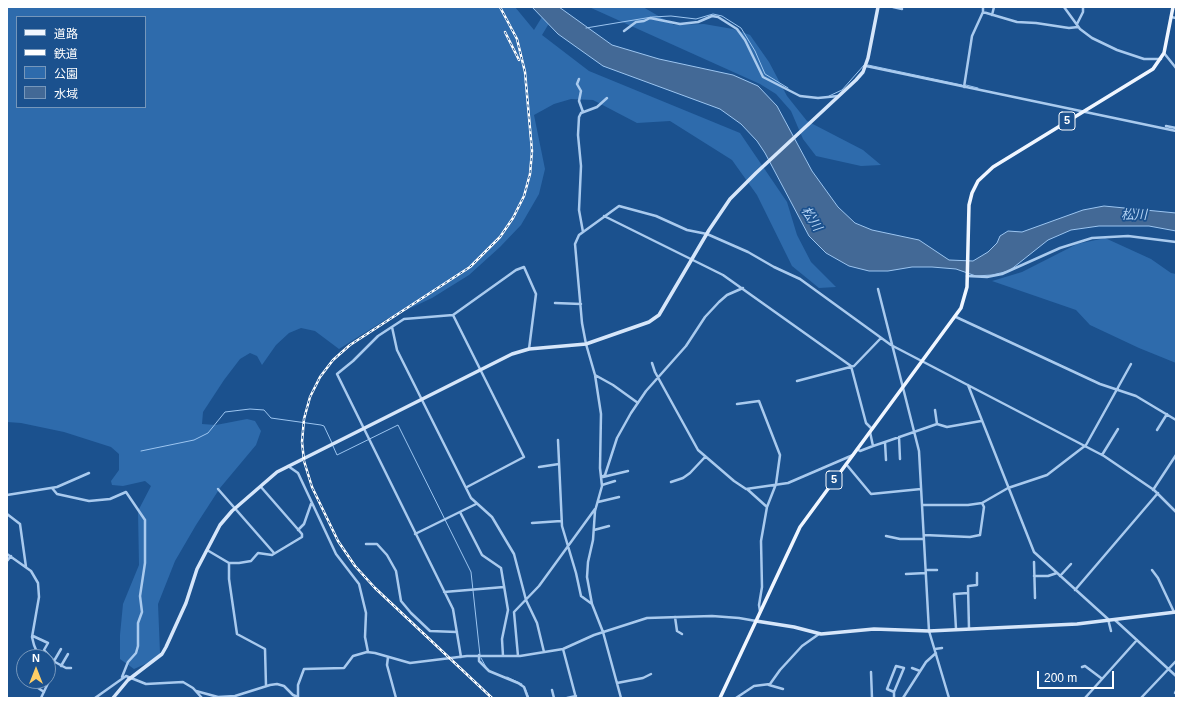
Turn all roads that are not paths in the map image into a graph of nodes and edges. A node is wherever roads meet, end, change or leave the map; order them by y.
1 (878, 7) edge
2 (893, 7) edge
3 (983, 7) edge
4 (994, 7) edge
5 (1064, 7) edge
6 (1083, 7) edge
7 (1173, 7) edge
8 (902, 8) dead end
9 (983, 12) junction
10 (992, 15) junction
11 (1171, 17) junction
12 (1176, 18) edge
13 (1078, 25) junction
14 (624, 31) dead end
15 (1164, 53) junction
16 (1161, 59) junction
17 (1172, 62) junction
18 (1176, 62) edge
19 (866, 66) junction
20 (1176, 68) edge
21 (579, 80) dead end
22 (964, 87) junction
23 (839, 96) junction
24 (607, 98) dead end
25 (583, 112) junction
26 (1082, 112) junction
27 (1166, 126) dead end
28 (1176, 130) edge
29 (603, 216) junction
30 (584, 232) junction
31 (707, 234) junction
32 (1176, 242) edge
33 (692, 260) junction
34 (967, 276) junction
35 (743, 288) junction
36 (878, 289) dead end
37 (555, 303) dead end
38 (581, 304) junction
39 (453, 315) junction
40 (956, 317) junction
41 (392, 327) junction
42 (881, 338) junction
43 (586, 344) junction
44 (891, 345) junction
45 (529, 349) junction
46 (922, 362) junction
47 (652, 363) dead end
48 (1131, 364) dead end
49 (851, 367) junction
50 (481, 370) junction
51 (595, 375) junction
52 (659, 378) junction
53 (797, 381) dead end
54 (968, 385) junction
55 (902, 388) junction
56 (1117, 389) junction
57 (422, 399) junction
58 (638, 403) junction
59 (738, 404) dead end
60 (935, 410) dead end
61 (1167, 414) junction
62 (1176, 420) edge
63 (982, 421) junction
64 (937, 424) junction
65 (362, 428) junction
66 (1118, 428) dead end
67 (871, 430) junction
68 (1157, 430) dead end
69 (914, 431) junction
70 (899, 437) junction
71 (558, 440) dead end
72 (885, 442) junction
73 (1086, 445) junction
74 (873, 446) junction
75 (857, 449) junction
76 (1102, 454) junction
77 (853, 455) junction
78 (1176, 455) edge
79 (705, 457) junction
80 (900, 459) dead end
81 (886, 460) dead end
82 (559, 464) junction
83 (846, 464) junction
84 (288, 466) junction
85 (539, 467) dead end
86 (628, 470) dead end
87 (88, 473) dead end
88 (602, 477) junction
89 (615, 481) dead end
90 (671, 482) dead end
91 (776, 484) junction
92 (602, 485) junction
93 (260, 486) junction
94 (466, 487) junction
95 (52, 488) junction
96 (746, 488) junction
97 (1008, 488) junction
98 (218, 489) dead end
99 (921, 489) junction
100 (1153, 490) junction
101 (1158, 493) junction
102 (7, 495) edge
103 (619, 497) dead end
104 (598, 502) junction
105 (982, 503) junction
106 (311, 504) junction
107 (476, 504) junction
108 (923, 505) junction
109 (767, 507) junction
110 (235, 508) junction
111 (596, 509) junction
112 (460, 512) junction
113 (1176, 512) edge
114 (7, 514) edge
115 (561, 521) junction
116 (532, 523) dead end
117 (609, 526) dead end
118 (298, 530) junction
119 (594, 530) junction
120 (415, 534) junction
121 (924, 535) junction
122 (886, 536) dead end
123 (924, 539) junction
124 (366, 544) dead end
125 (568, 545) junction
126 (206, 549) junction
127 (274, 553) junction
128 (7, 554) edge
129 (11, 556) junction
130 (7, 561) edge
131 (229, 562) junction
132 (1034, 562) dead end
133 (1071, 564) dead end
134 (26, 566) junction
135 (937, 570) dead end
136 (1152, 570) dead end
137 (926, 572) junction
138 (976, 573) dead end
139 (906, 574) dead end
140 (1057, 574) junction
141 (1034, 576) junction
142 (1060, 576) junction
143 (504, 587) junction
144 (1075, 590) junction
145 (444, 592) junction
146 (968, 593) junction
147 (1035, 598) dead end
148 (527, 600) junction
149 (593, 604) junction
150 (508, 611) junction
151 (760, 611) junction
152 (1175, 612) edge
153 (514, 613) junction
154 (675, 617) junction
155 (1115, 619) junction
156 (1108, 620) junction
157 (756, 621) junction
158 (956, 629) junction
159 (969, 629) junction
160 (929, 630) junction
161 (1111, 631) dead end
162 (457, 632) junction
163 (603, 632) junction
164 (820, 633) junction
165 (682, 634) dead end
166 (33, 636) junction
167 (1137, 640) junction
168 (942, 648) dead end
169 (36, 649) edge
170 (45, 649) edge
171 (61, 649) dead end
172 (563, 649) junction
173 (936, 651) junction
174 (368, 652) junction
175 (544, 652) junction
176 (68, 654) dead end
177 (478, 655) junction
178 (503, 656) junction
179 (518, 656) junction
180 (388, 657) junction
181 (461, 657) junction
182 (56, 658) edge
183 (1176, 661) edge
184 (56, 662) edge
185 (61, 666) junction
186 (1082, 667) dead end
187 (71, 668) dead end
188 (912, 668) dead end
189 (1169, 669) junction
190 (920, 671) junction
191 (871, 672) dead end
192 (651, 674) dead end
193 (1176, 676) edge
194 (132, 677) junction
195 (122, 678) junction
196 (1101, 678) junction
197 (617, 682) junction
198 (769, 684) junction
199 (266, 686) junction
200 (40, 689) edge
201 (45, 689) edge
202 (783, 689) dead end
203 (552, 690) dead end
204 (196, 691) junction
205 (44, 692) junction
206 (894, 692) junction
207 (740, 694) junction
208 (576, 697) edge
209 (41, 698) edge
210 (95, 698) edge
211 (113, 698) edge
212 (202, 698) edge
213 (396, 698) edge
214 (528, 698) edge
215 (554, 698) edge
216 (567, 698) edge
217 (621, 698) edge
218 (720, 698) edge
219 (736, 698) edge
220 (743, 698) edge
221 (872, 698) edge
222 (894, 698) edge
223 (903, 698) edge
224 (949, 698) edge
225 (1084, 698) edge
226 (1141, 698) edge

1 - 19 street
2 - 8 street
3 - 9 street
4 - 10 street
5 - 13 street
6 - 13 street
7 - 11 main road, 5
9 - 10 street
9 - 22 street
10 - 13 street
11 - 12 street
11 - 15 main road, 5
13 - 16 street
14 - 23 street
15 - 16 main road, 5
15 - 17 street
16 - 26 main road, 5
17 - 18 street
17 - 20 street
19 - 22 street
19 - 23 street
21 - 25 street
22 - 26 street
23 - 31 street
24 - 25 street
25 - 30 street
26 - 28 street
26 - 34 main road, 5
27 - 28 street
29 - 30 street
29 - 31 street
29 - 33 street
30 - 38 street
31 - 33 street
31 - 42 street
32 - 34 street
33 - 35 street
33 - 43 street
34 - 40 main road, 5
35 - 49 street
35 - 52 street
36 - 44 street
37 - 38 street
38 - 43 street
39 - 41 street
39 - 45 street
39 - 50 street
40 - 46 main road, 5
40 - 56 street
41 - 57 street
41 - 65 street
42 - 44 street
42 - 49 street
43 - 45 street
43 - 51 street
44 - 46 street
44 - 55 street
45 - 50 street
46 - 54 street
46 - 55 main road, 5
47 - 52 street
48 - 56 street
49 - 53 street
49 - 67 street
50 - 57 street
50 - 94 street
51 - 58 street
51 - 88 street
52 - 58 street
52 - 79 street
54 - 63 street
54 - 73 street
55 - 67 main road, 5
55 - 69 street
56 - 61 street
56 - 73 street
57 - 65 street
57 - 94 street
58 - 88 street
59 - 91 street
60 - 64 street
61 - 62 street
61 - 68 street
63 - 64 street
63 - 97 street
64 - 69 street
65 - 84 street
65 - 120 street
66 - 76 street
67 - 74 street
67 - 75 main road, 5
69 - 70 street
69 - 99 street
70 - 72 street
70 - 80 street
71 - 82 street
72 - 74 street
72 - 81 street
73 - 76 street
73 - 97 street
74 - 75 street
75 - 77 main road, 5
76 - 100 street
77 - 83 main road, 5
77 - 91 street
78 - 100 street
79 - 90 street
79 - 96 street
82 - 85 street
82 - 115 street
83 - 99 street
83 - 151 main road, 5
84 - 93 street
84 - 106 street
86 - 88 street
87 - 95 street
88 - 92 street
89 - 92 street
91 - 96 street
91 - 109 street
92 - 104 street
93 - 110 street
93 - 118 street
94 - 107 street
95 - 102 street
95 - 195 street
96 - 109 street
97 - 105 street
97 - 140 street
98 - 110 street
99 - 108 street
100 - 101 street
101 - 113 street
101 - 144 street
103 - 104 street
104 - 111 street
105 - 108 street
105 - 121 street
106 - 118 street
106 - 174 street
107 - 112 street
107 - 148 street
108 - 121 street
109 - 151 street
110 - 126 street
110 - 127 street
111 - 119 street
111 - 125 street
112 - 120 street
112 - 143 street
114 - 134 street
115 - 116 street
115 - 125 street
117 - 119 street
118 - 127 street
119 - 149 street
120 - 145 street
121 - 123 street
122 - 123 street
123 - 137 street
124 - 162 street
125 - 148 street
125 - 149 street
126 - 131 street
126 - 194 street
127 - 131 street
128 - 129 street
129 - 130 street
129 - 134 street
131 - 199 street
132 - 141 street
133 - 142 street
134 - 166 street
135 - 137 street
136 - 152 street
137 - 139 street
137 - 160 street
138 - 146 street
140 - 141 street
140 - 142 street
141 - 147 street
142 - 144 street
143 - 145 street
143 - 150 street
144 - 156 street
145 - 162 street
146 - 158 street
146 - 159 street
148 - 153 street
148 - 175 street
149 - 163 street
150 - 153 street
150 - 178 street
151 - 157 main road, 5
152 - 155 street
153 - 179 street
154 - 157 street
154 - 163 street
154 - 165 street
155 - 156 street
155 - 167 street
156 - 159 street
156 - 161 street
157 - 164 street
157 - 218 main road, 5
158 - 159 street
158 - 160 street
160 - 164 street
160 - 173 street
162 - 181 street
163 - 172 street
163 - 197 street
164 - 198 street
166 - 169 street
166 - 170 street
167 - 189 street
167 - 196 street
168 - 173 street
171 - 182 street
172 - 175 street
172 - 208 street
173 - 190 street
173 - 224 street
174 - 180 street
174 - 199 street
175 - 179 street
176 - 185 street
177 - 178 street
177 - 181 street
177 - 214 street
178 - 179 street
180 - 181 street
180 - 213 street
183 - 189 street
184 - 185 street
185 - 187 street
186 - 196 street
188 - 190 street
189 - 193 street
189 - 226 street
190 - 223 street
191 - 221 street
192 - 197 street
194 - 195 street
194 - 204 street
194 - 211 street
195 - 210 street
196 - 225 street
197 - 217 street
198 - 202 street
198 - 207 street
199 - 204 street
200 - 205 street
201 - 205 street
203 - 215 street
204 - 212 street
205 - 209 street
206 - 206 street
206 - 222 street
207 - 219 street
207 - 220 street
208 - 216 street

